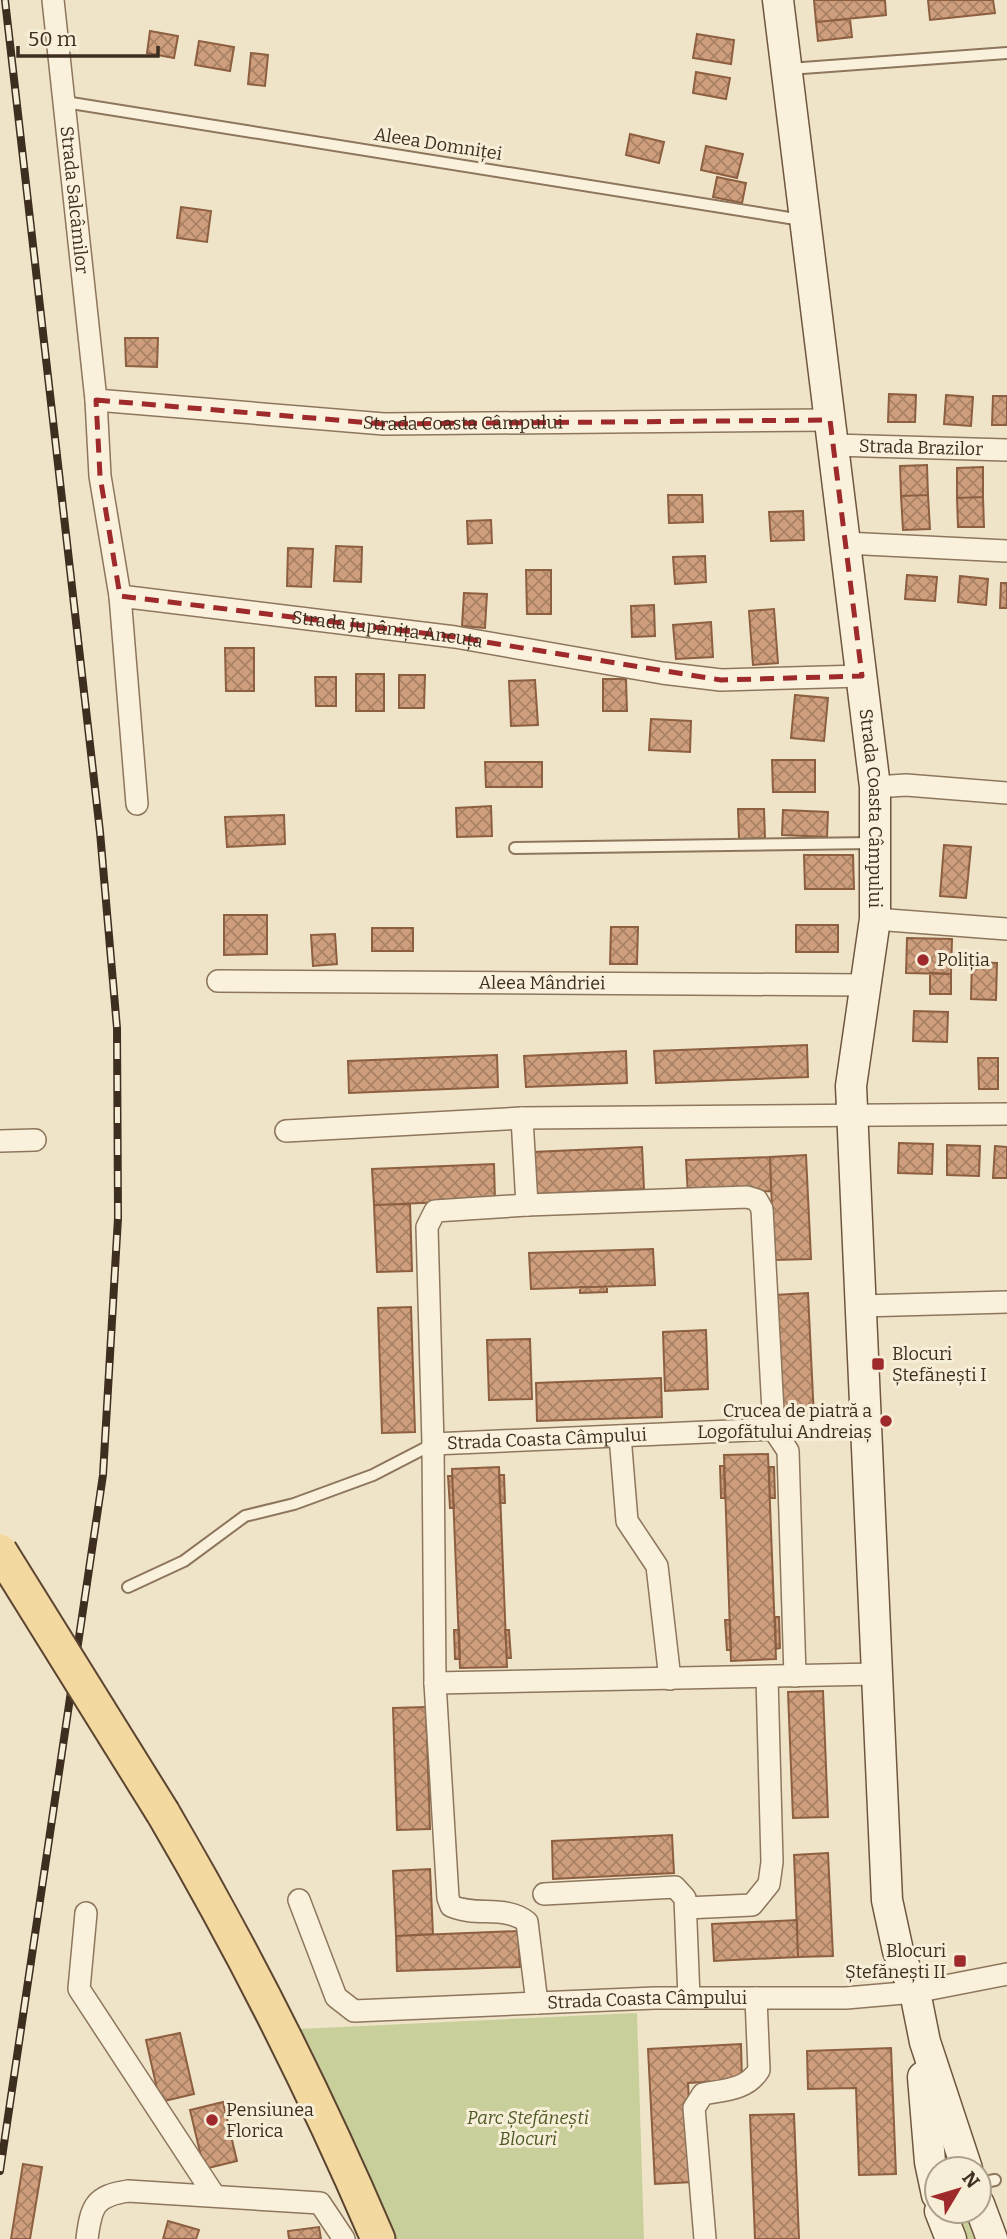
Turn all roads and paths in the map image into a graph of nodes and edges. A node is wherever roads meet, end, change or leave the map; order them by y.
1 (53, 0) edge
2 (778, 0) edge
3 (1007, 53) edge
4 (786, 69) junction
5 (65, 102) junction
6 (805, 221) junction
7 (96, 400) junction
8 (831, 432) junction
9 (1007, 450) edge
10 (845, 543) junction
11 (1007, 551) edge
12 (120, 596) junction
13 (862, 676) junction
14 (876, 787) junction
15 (1007, 793) edge
16 (137, 804) dead end
17 (875, 843) junction
18 (515, 848) dead end
19 (875, 919) junction
20 (1007, 929) edge
21 (218, 982) dead end
22 (865, 985) junction
23 (852, 1113) junction
24 (1007, 1114) edge
25 (522, 1118) junction
26 (286, 1131) dead end
27 (35, 1140) dead end
28 (0, 1141) edge
29 (527, 1205) junction
30 (1007, 1302) edge
31 (861, 1306) junction
32 (866, 1424) junction
33 (774, 1430) junction
34 (620, 1436) junction
35 (433, 1444) junction
36 (0, 1551) edge
37 (128, 1587) dead end
38 (877, 1674) junction
39 (795, 1676) junction
40 (767, 1677) junction
41 (670, 1679) junction
42 (435, 1683) junction
43 (544, 1894) dead end
44 (299, 1900) dead end
45 (686, 1908) junction
46 (86, 1913) dead end
47 (1007, 1974) edge
48 (915, 1992) junction
49 (689, 1998) junction
50 (756, 1998) junction
51 (537, 2003) junction
52 (925, 2042) junction
53 (929, 2155) edge
54 (962, 2155) edge
55 (214, 2195) junction
56 (87, 2239) edge
57 (344, 2239) edge
58 (378, 2239) edge
59 (705, 2239) edge

1 - 5 street, Strada Salcâmilor
2 - 4 street, Strada Coasta Câmpului
3 - 4 lane
4 - 6 street, Strada Coasta Câmpului
5 - 6 lane, Aleea Domniței
5 - 7 street, Strada Salcâmilor
6 - 8 street, Strada Coasta Câmpului
7 - 8 street, Strada Coasta Câmpului
7 - 12 street, Strada Salcâmilor
8 - 9 street, Strada Brazilor
8 - 10 street, Strada Coasta Câmpului
10 - 11 street
10 - 13 street, Strada Coasta Câmpului
12 - 13 street, Strada Jupânița Ancuța
12 - 16 street
13 - 14 street, Strada Coasta Câmpului
14 - 15 street
14 - 17 street, Strada Coasta Câmpului
17 - 18 lane
17 - 19 street, Strada Coasta Câmpului
19 - 20 street
19 - 22 street, Strada Coasta Câmpului
21 - 22 street, Aleea Mândriei
22 - 23 street, Strada Coasta Câmpului
23 - 24 street
23 - 25 street
23 - 31 street, Strada Coasta Câmpului
25 - 26 street
25 - 29 street
27 - 28 street
29 - 33 street
29 - 35 street
30 - 31 street
31 - 32 street, Strada Coasta Câmpului
32 - 33 street, Strada Coasta Câmpului
32 - 38 street, Strada Coasta Câmpului
33 - 34 street, Strada Coasta Câmpului
33 - 39 street
34 - 35 street, Strada Coasta Câmpului
34 - 41 street
35 - 37 lane
35 - 42 street, Strada Coasta Câmpului
36 - 58 main road, bridge
38 - 39 street
38 - 48 street, Strada Coasta Câmpului
39 - 40 street
40 - 41 street
40 - 45 street
41 - 42 street
42 - 51 street, Strada Coasta Câmpului
43 - 45 street
44 - 51 street, Strada Coasta Câmpului
45 - 49 street
46 - 55 street
47 - 48 street
48 - 50 street, Strada Coasta Câmpului
48 - 52 street, Strada Coasta Câmpului
49 - 50 street, Strada Coasta Câmpului
49 - 51 street, Strada Coasta Câmpului
50 - 59 street, Strada Coasta Câmpului
52 - 53 street, Strada Coasta Câmpului
52 - 54 street, Strada Coasta Câmpului
55 - 56 street
55 - 57 street

